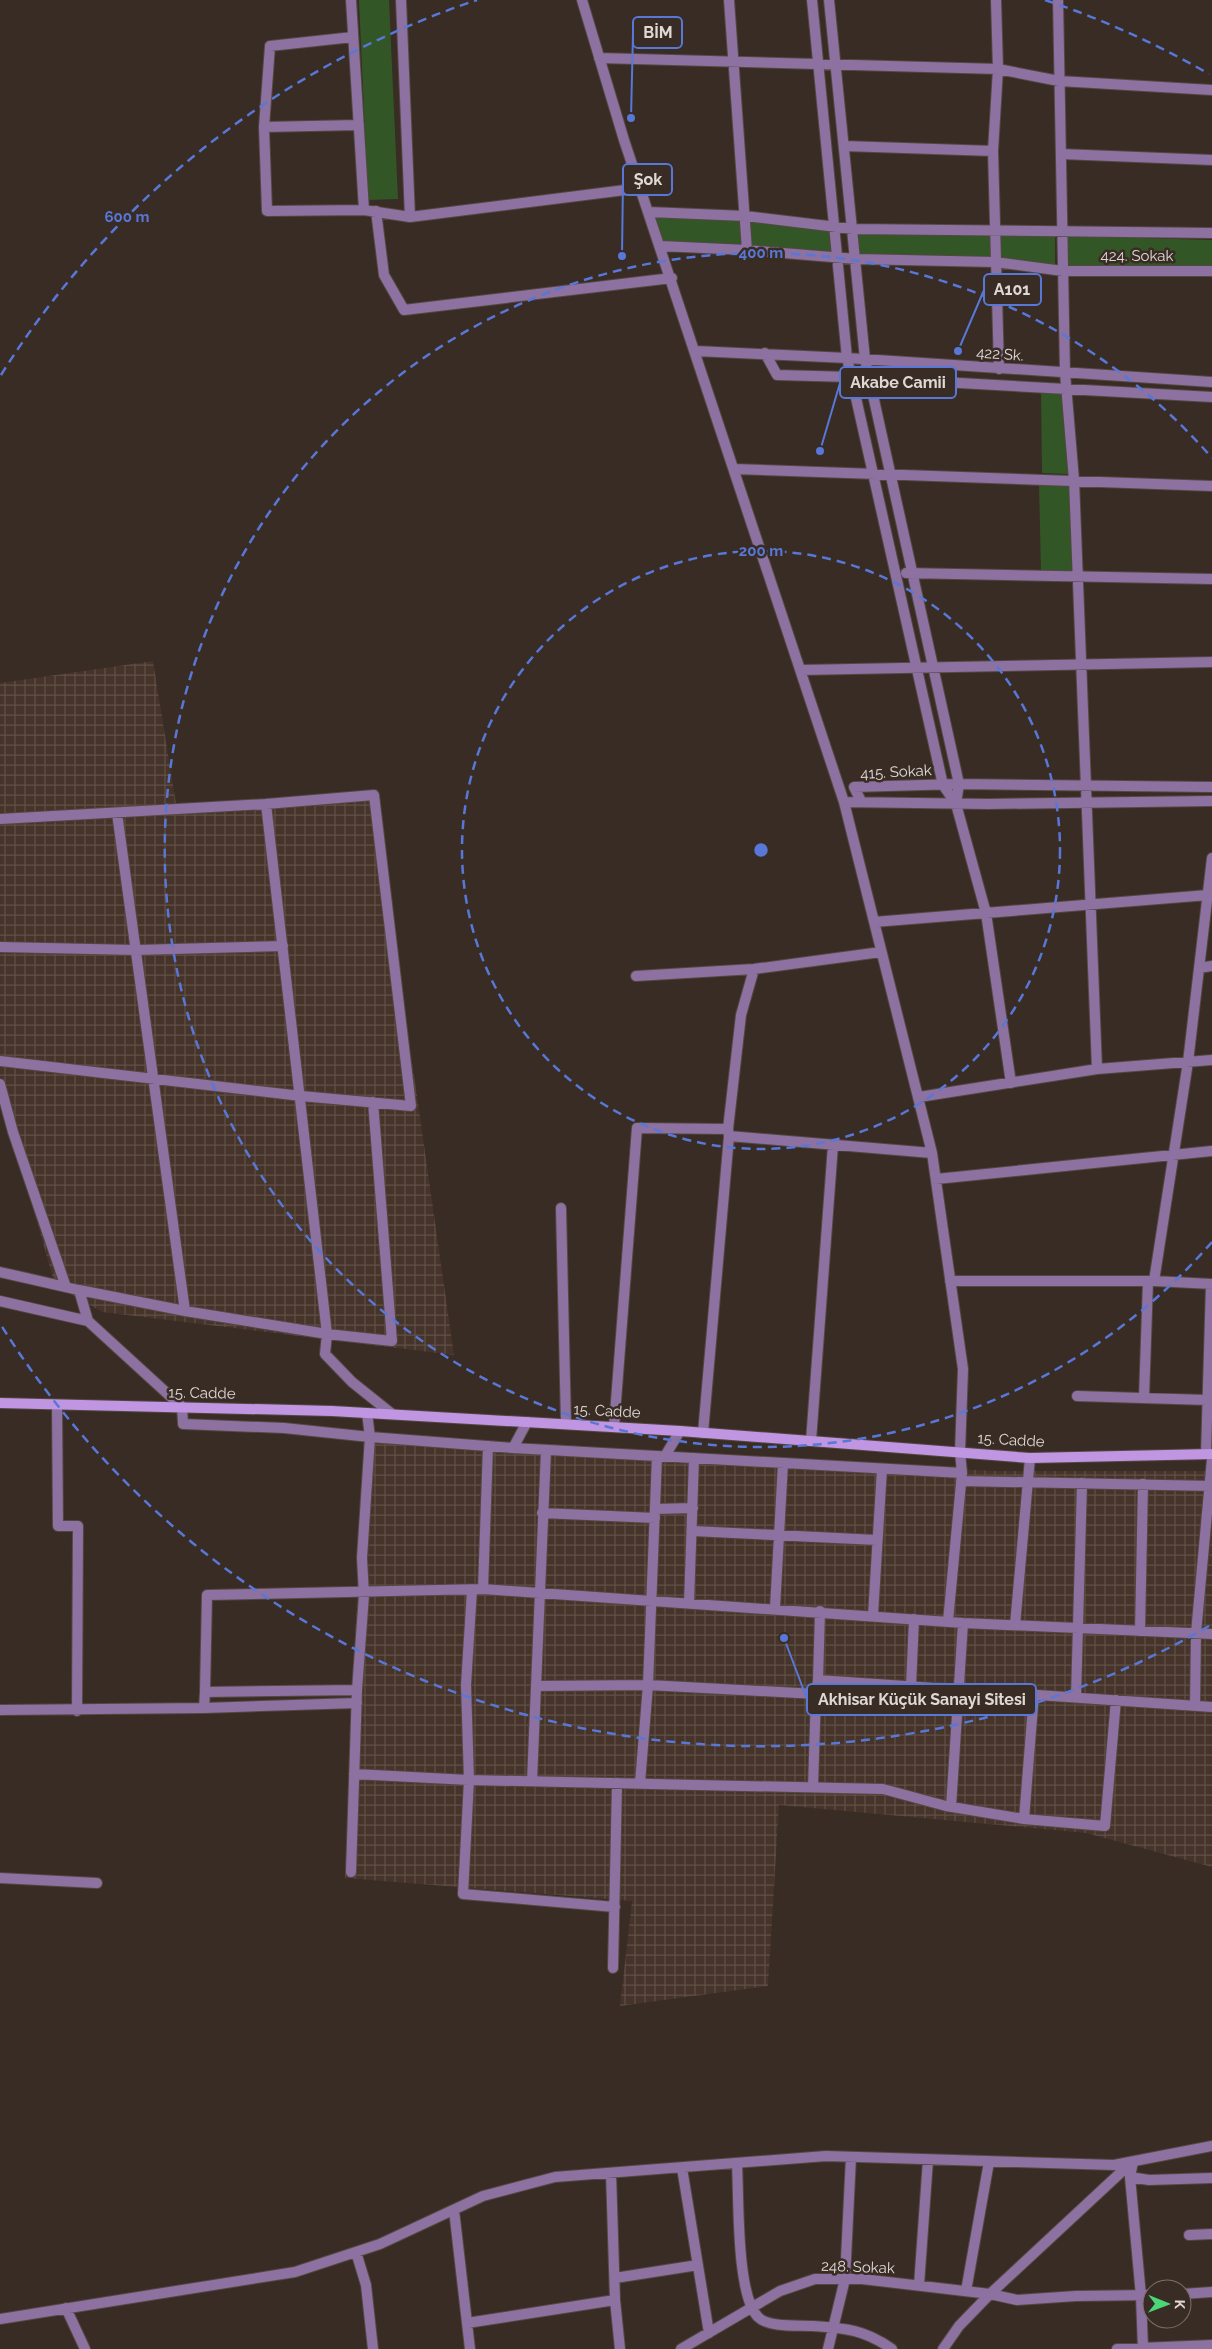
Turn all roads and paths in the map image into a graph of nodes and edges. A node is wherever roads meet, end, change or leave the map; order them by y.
1 (351, 0) edge
2 (401, 0) edge
3 (582, 0) edge
4 (729, 0) edge
5 (812, 0) edge
6 (829, 0) edge
7 (996, 0) edge
8 (1058, 0) edge
9 (353, 37) junction
10 (599, 58) junction
11 (734, 63) junction
12 (818, 64) junction
13 (836, 64) junction
14 (998, 69) junction
15 (1059, 81) junction
16 (1212, 90) edge
17 (360, 125) junction
18 (264, 127) junction
19 (844, 146) junction
20 (993, 151) junction
21 (1061, 154) junction
22 (1212, 160) edge
23 (641, 188) junction
24 (364, 210) junction
25 (376, 211) junction
26 (649, 212) junction
27 (744, 216) junction
28 (410, 217) junction
29 (834, 227) junction
30 (853, 229) junction
31 (995, 231) junction
32 (1062, 232) junction
33 (1212, 233) edge
34 (661, 246) junction
35 (747, 250) junction
36 (837, 258) junction
37 (856, 259) junction
38 (995, 262) junction
39 (1063, 271) junction
40 (1212, 271) edge
41 (672, 278) junction
42 (696, 351) junction
43 (765, 353) junction
44 (847, 358) junction
45 (865, 359) junction
46 (999, 369) junction
47 (1065, 373) junction
48 (851, 377) junction
49 (870, 379) junction
50 (1212, 382) edge
51 (1068, 390) junction
52 (1212, 397) edge
53 (734, 469) junction
54 (873, 473) junction
55 (890, 474) junction
56 (1074, 480) junction
57 (1212, 486) edge
58 (896, 573) junction
59 (911, 573) junction
60 (1076, 576) junction
61 (1212, 580) edge
62 (1212, 662) edge
63 (1080, 666) junction
64 (932, 667) junction
65 (918, 668) junction
66 (801, 670) junction
67 (959, 784) junction
68 (943, 785) junction
69 (1085, 785) junction
70 (1212, 786) edge
71 (861, 801) junction
72 (1212, 801) edge
73 (844, 802) junction
74 (1085, 803) junction
75 (266, 804) junction
76 (956, 804) junction
77 (117, 814) junction
78 (0, 819) edge
79 (1212, 858) edge
80 (1208, 895) junction
81 (1090, 905) junction
82 (986, 913) junction
83 (874, 922) junction
84 (283, 946) junction
85 (0, 947) edge
86 (136, 950) junction
87 (881, 952) junction
88 (1212, 966) edge
89 (1200, 968) junction
90 (754, 969) junction
91 (636, 976) dead end
92 (1212, 1060) edge
93 (0, 1061) edge
94 (1188, 1062) junction
95 (1097, 1069) junction
96 (154, 1077) junction
97 (1011, 1083) junction
98 (0, 1084) edge
99 (301, 1096) junction
100 (918, 1097) junction
101 (373, 1102) junction
102 (729, 1132) junction
103 (833, 1145) junction
104 (1212, 1151) edge
105 (932, 1153) junction
106 (1173, 1154) junction
107 (936, 1179) junction
108 (561, 1208) dead end
109 (0, 1272) edge
110 (950, 1281) junction
111 (1151, 1281) junction
112 (1211, 1284) edge
113 (66, 1287) junction
114 (79, 1290) junction
115 (0, 1301) edge
116 (185, 1311) junction
117 (88, 1322) junction
118 (327, 1334) junction
119 (1077, 1396) dead end
120 (1144, 1398) junction
121 (1207, 1400) junction
122 (0, 1403) edge
123 (58, 1405) junction
124 (182, 1407) junction
125 (367, 1413) junction
126 (392, 1414) junction
127 (527, 1422) junction
128 (566, 1424) junction
129 (614, 1427) junction
130 (680, 1431) junction
131 (703, 1433) junction
132 (370, 1437) junction
133 (810, 1441) junction
134 (488, 1446) junction
135 (513, 1448) junction
136 (546, 1450) junction
137 (960, 1452) junction
138 (661, 1456) junction
139 (1210, 1456) edge
140 (694, 1458) junction
141 (1030, 1458) junction
142 (783, 1463) junction
143 (882, 1469) junction
144 (962, 1477) junction
145 (1027, 1482) junction
146 (1082, 1483) junction
147 (1143, 1484) junction
148 (1211, 1486) edge
149 (693, 1508) junction
150 (542, 1513) junction
151 (655, 1513) junction
152 (693, 1531) junction
153 (779, 1535) junction
154 (878, 1540) junction
155 (484, 1589) junction
156 (472, 1590) junction
157 (364, 1592) junction
158 (541, 1593) junction
159 (652, 1600) junction
160 (689, 1603) junction
161 (775, 1608) junction
162 (820, 1611) junction
163 (873, 1615) junction
164 (914, 1619) junction
165 (948, 1622) junction
166 (963, 1623) junction
167 (1015, 1626) junction
168 (1078, 1629) junction
169 (1140, 1631) junction
170 (1196, 1633) junction
171 (1212, 1634) edge
172 (818, 1680) junction
173 (648, 1685) junction
174 (536, 1686) junction
175 (910, 1686) junction
176 (959, 1689) junction
177 (357, 1690) junction
178 (205, 1692) junction
179 (816, 1694) junction
180 (1034, 1694) junction
181 (1076, 1697) junction
182 (1116, 1700) junction
183 (357, 1703) junction
184 (1195, 1705) junction
185 (1212, 1707) edge
186 (204, 1708) junction
187 (0, 1710) edge
188 (77, 1711) junction
189 (354, 1774) junction
190 (469, 1780) junction
191 (532, 1781) junction
192 (617, 1783) junction
193 (640, 1784) junction
194 (813, 1787) junction
195 (951, 1807) junction
196 (1024, 1820) junction
197 (351, 1872) dead end
198 (0, 1878) edge
199 (97, 1883) dead end
200 (615, 1907) junction
201 (613, 1968) dead end
202 (1212, 2146) edge
203 (851, 2157) junction
204 (928, 2160) junction
205 (989, 2162) junction
206 (1133, 2162) junction
207 (737, 2164) junction
208 (682, 2168) junction
209 (611, 2173) junction
210 (1130, 2177) junction
211 (1212, 2178) edge
212 (454, 2210) junction
213 (1212, 2234) edge
214 (1189, 2235) dead end
215 (356, 2252) junction
216 (698, 2265) junction
217 (614, 2278) junction
218 (845, 2279) junction
219 (1145, 2279) edge
220 (919, 2285) junction
221 (966, 2291) junction
222 (1212, 2292) edge
223 (1192, 2293) edge
224 (990, 2294) junction
225 (1142, 2295) edge
226 (615, 2300) junction
227 (66, 2308) junction
228 (752, 2308) junction
229 (0, 2319) edge
230 (467, 2323) junction
231 (835, 2328) junction
232 (1144, 2329) edge
233 (709, 2333) junction
234 (1212, 2346) edge
235 (1143, 2348) edge
236 (85, 2349) edge
237 (373, 2349) edge
238 (469, 2349) edge
239 (620, 2349) edge
240 (681, 2349) edge
241 (828, 2349) edge
242 (892, 2349) edge
243 (943, 2349) edge
244 (1117, 2349) edge

1 - 9 street
2 - 28 street
3 - 10 street
4 - 11 street
5 - 12 street
6 - 13 street
7 - 14 street
8 - 15 street
9 - 17 street
9 - 18 street
10 - 11 street
10 - 23 street
11 - 12 street
11 - 27 street
12 - 13 street
12 - 29 street
13 - 14 street
13 - 19 street
14 - 15 street
14 - 20 street
15 - 16 street
15 - 21 street
17 - 18 street
17 - 24 street
18 - 24 street
19 - 20 street
19 - 30 street
20 - 31 street
21 - 22 street
21 - 32 street
23 - 26 street
23 - 28 street
24 - 25 street
25 - 28 street
25 - 41 street
26 - 27 street
26 - 34 street
27 - 29 street
27 - 35 street
29 - 30 street
29 - 36 street
30 - 31 street
30 - 37 street
31 - 32 street
31 - 38 street
32 - 33 street
32 - 39 street
34 - 35 street, 424. Sokak
34 - 41 street
35 - 36 street, 424. Sokak
36 - 37 street, 424. Sokak
36 - 44 street
37 - 38 street, 424. Sokak
37 - 45 street
38 - 39 street, 424. Sokak
38 - 46 street
39 - 40 street, 424. Sokak
39 - 47 street
41 - 42 street
42 - 43 street, 422 Sk.
42 - 53 street
43 - 44 street, 422 Sk.
43 - 48 street
44 - 45 street, 422 Sk.
44 - 48 street
45 - 46 street, 422 Sk.
45 - 49 street
46 - 47 street, 422 Sk.
47 - 50 street, 422 Sk.
47 - 51 street
48 - 49 street
48 - 54 street
49 - 51 street
49 - 55 street
51 - 52 street
51 - 56 street
53 - 54 street
53 - 66 street
54 - 55 street
54 - 58 street
55 - 56 street
55 - 59 street
56 - 57 street
56 - 60 street
58 - 59 street
58 - 65 street
59 - 60 street
59 - 64 street
60 - 61 street
60 - 63 street
62 - 63 street
63 - 64 street
63 - 69 street
64 - 65 street
64 - 67 street
65 - 66 street
65 - 68 street
66 - 73 street
67 - 68 street, 415. Sokak
67 - 69 street, 415. Sokak
67 - 76 street
68 - 71 street, 415. Sokak
68 - 76 street
69 - 70 street, 415. Sokak
69 - 74 street
71 - 73 street
71 - 76 street, 415. Sokak
72 - 74 street, 415. Sokak
73 - 83 street
74 - 76 street, 415. Sokak
74 - 81 street
75 - 77 street
75 - 84 street
75 - 101 street
76 - 82 street
77 - 78 street
77 - 86 street
79 - 80 street
80 - 81 street
80 - 89 street
81 - 82 street
81 - 95 street
82 - 83 street
82 - 97 street
83 - 87 street
84 - 86 street
84 - 99 street
85 - 86 street
86 - 96 street
87 - 90 street
87 - 100 street
88 - 89 street
89 - 94 street
90 - 91 street
90 - 102 street
92 - 94 street
93 - 96 street
94 - 95 street
94 - 106 street
95 - 97 street
96 - 99 street
96 - 116 street
97 - 100 street
98 - 113 street
99 - 101 street
99 - 118 street
100 - 105 street
101 - 118 street
102 - 103 street
102 - 129 street
102 - 131 street
103 - 105 street
103 - 133 street
104 - 106 street
105 - 107 street
106 - 107 street
106 - 111 street
107 - 110 street
108 - 128 street
109 - 113 street
110 - 111 street
110 - 137 street
111 - 112 street
111 - 120 street
112 - 121 street
113 - 114 street
114 - 116 street
114 - 117 street
115 - 117 street
116 - 118 street
117 - 124 street
118 - 126 street
119 - 120 street
120 - 121 street
121 - 139 street
122 - 123 main road, 15. Cadde
123 - 124 main road, 15. Cadde
123 - 188 street
124 - 125 main road, 15. Cadde
124 - 132 street
125 - 126 main road, 15. Cadde
125 - 132 street
126 - 127 main road, 15. Cadde
127 - 128 main road, 15. Cadde
127 - 135 street
128 - 129 main road, 15. Cadde
129 - 130 main road, 15. Cadde
130 - 131 main road, 15. Cadde
130 - 138 street
131 - 133 main road, 15. Cadde
132 - 134 street
132 - 157 street
133 - 137 main road, 15. Cadde
134 - 135 street
134 - 155 street
135 - 136 street
136 - 138 street
136 - 150 street
137 - 141 main road, 15. Cadde
137 - 144 street
138 - 140 street
138 - 151 street
139 - 141 main road, 15. Cadde
139 - 148 street
140 - 142 street
140 - 149 street
141 - 145 street
142 - 143 street
142 - 153 street
143 - 144 street
143 - 154 street
144 - 145 street
144 - 165 street
145 - 146 street
145 - 167 street
146 - 147 street
146 - 168 street
147 - 148 street
147 - 169 street
148 - 170 street
149 - 151 street
149 - 152 street
150 - 151 street
150 - 158 street
151 - 159 street
152 - 153 street
152 - 160 street
153 - 154 street
153 - 161 street
154 - 163 street
155 - 156 street
155 - 158 street
156 - 157 street
156 - 190 street
157 - 177 street
157 - 178 street
158 - 159 street
158 - 174 street
159 - 160 street
159 - 173 street
160 - 161 street
161 - 162 street
162 - 163 street
162 - 172 street
163 - 164 street
164 - 165 street
164 - 175 street
165 - 166 street
166 - 167 street
166 - 176 street
167 - 168 street
168 - 169 street
168 - 181 street
169 - 170 street
170 - 171 street
170 - 184 street
172 - 175 street
172 - 179 street
173 - 174 street
173 - 179 street
173 - 193 street
174 - 191 street
175 - 176 street
176 - 180 street
176 - 195 street
177 - 178 street
177 - 183 street
178 - 186 street
179 - 194 street
180 - 181 street
180 - 196 street
181 - 182 street
182 - 184 street
182 - 196 street
183 - 186 street
183 - 189 street
184 - 185 street
186 - 188 street
187 - 188 street
189 - 190 street
189 - 197 street
190 - 191 street
190 - 200 street
191 - 192 street
192 - 193 street
192 - 200 street
193 - 194 street
194 - 195 street
195 - 196 street
198 - 199 street
200 - 201 street
202 - 206 street
203 - 204 street
203 - 207 street
203 - 218 street
204 - 205 street
204 - 220 street
205 - 206 street
205 - 221 street
206 - 210 street
206 - 224 street
207 - 208 street
207 - 228 street
208 - 209 street
208 - 216 street
209 - 212 street
209 - 217 street
210 - 211 street
210 - 219 street
212 - 215 street
212 - 230 street
213 - 214 street
215 - 227 street
215 - 237 street
216 - 217 street
216 - 233 street
217 - 226 street
218 - 220 street, 248. Sokak
218 - 228 street, 248. Sokak
218 - 231 street
220 - 221 street, 248. Sokak
221 - 224 street, 248. Sokak
222 - 223 street
224 - 225 street, 248. Sokak
224 - 243 street
226 - 230 street
226 - 239 street
227 - 229 street
227 - 236 street
228 - 231 street
228 - 233 street, 248. Sokak
230 - 238 street
231 - 241 street
231 - 242 street
232 - 235 street
233 - 240 street, 248. Sokak
234 - 235 street
235 - 244 street

